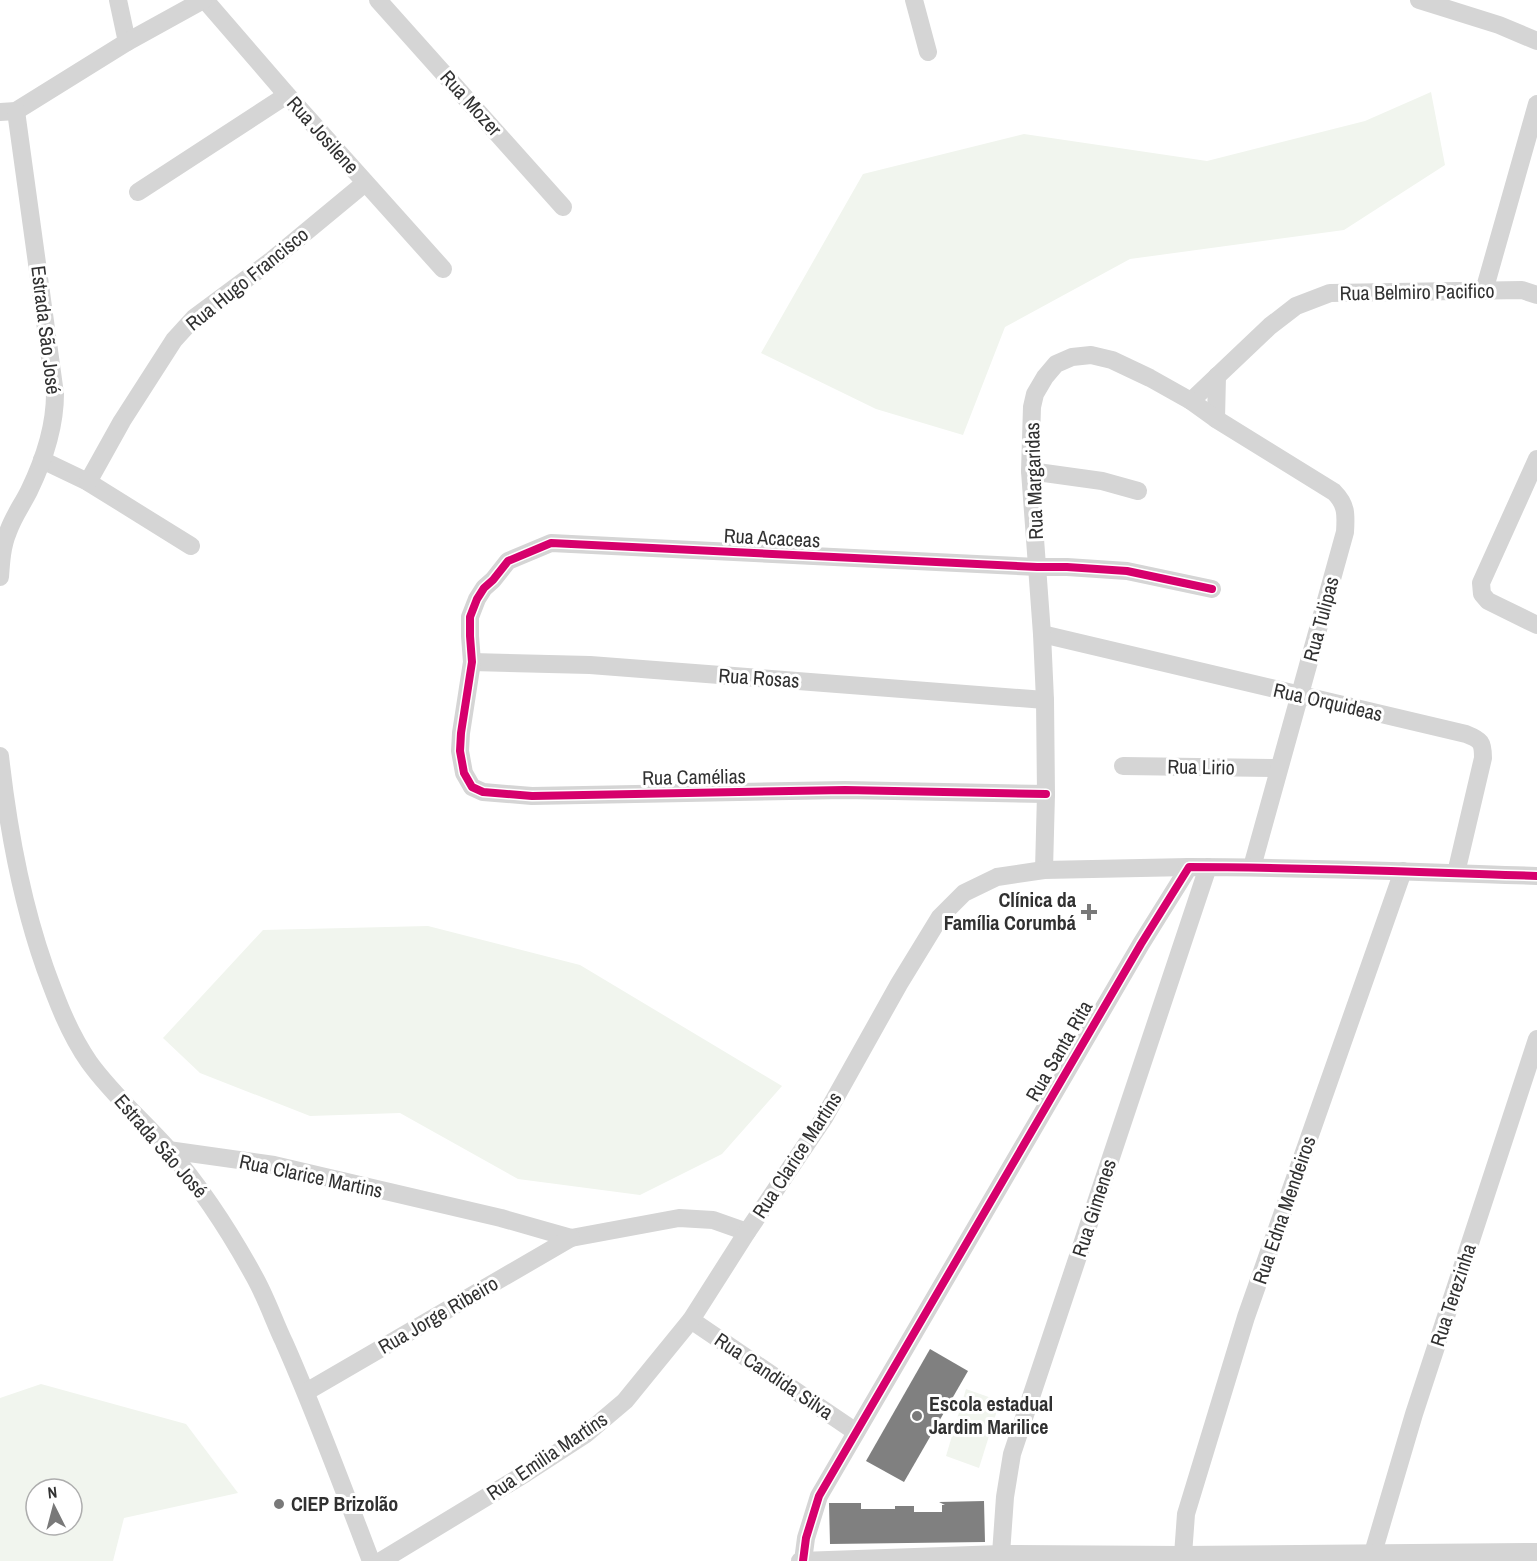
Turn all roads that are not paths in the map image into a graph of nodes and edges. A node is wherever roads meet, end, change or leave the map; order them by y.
1 (118, 0) edge
2 (204, 0) edge
3 (378, 0) edge
4 (914, 0) edge
5 (1419, 0) edge
6 (1537, 41) edge
7 (127, 42) junction
8 (928, 52) dead end
9 (288, 95) junction
10 (1537, 104) edge
11 (8, 111) edge
12 (366, 183) junction
13 (138, 192) dead end
14 (563, 207) dead end
15 (443, 269) dead end
16 (1484, 291) junction
17 (1537, 295) edge
18 (1217, 376) junction
19 (1191, 401) junction
20 (1216, 419) junction
21 (1537, 459) edge
22 (42, 460) junction
23 (1030, 471) junction
24 (88, 482) junction
25 (1138, 491) dead end
26 (1345, 509) joint
27 (191, 546) dead end
28 (508, 561) joint
29 (1037, 567) junction
30 (0, 577) edge
31 (1212, 589) dead end
32 (1537, 625) edge
33 (1042, 634) junction
34 (472, 662) junction
35 (1300, 695) junction
36 (1045, 700) junction
37 (0, 756) edge
38 (1123, 766) dead end
39 (1279, 768) junction
40 (1046, 794) junction
41 (1189, 867) junction
42 (1208, 867) junction
43 (1252, 867) junction
44 (1044, 870) junction
45 (1403, 871) junction
46 (1456, 873) junction
47 (1537, 876) edge
48 (1537, 1039) edge
49 (168, 1150) junction
50 (747, 1232) junction
51 (571, 1238) junction
52 (691, 1320) junction
53 (306, 1392) junction
54 (856, 1432) junction
55 (1537, 1552) edge
56 (1373, 1553) junction
57 (1001, 1554) junction
58 (1183, 1555) junction
59 (1416, 1557) edge
60 (371, 1561) edge
61 (381, 1561) edge
62 (802, 1561) edge

1 - 7 street
2 - 7 street
2 - 9 street, Rua Josilene
3 - 14 street, Rua Mozer
4 - 8 street
5 - 6 street
7 - 11 street
9 - 12 street, Rua Josilene
9 - 13 street
10 - 16 street
11 - 22 street, Estrada São José
12 - 15 street, Rua Josilene
12 - 24 street, Rua Hugo Francisco
16 - 17 street, Rua Belmiro Pacifico
16 - 18 street, Rua Belmiro Pacifico
18 - 19 street, Rua Belmiro Pacifico
18 - 20 street
19 - 20 street, Rua Margaridas
19 - 23 street, Rua Margaridas
20 - 26 street, Rua Margaridas
21 - 32 street
22 - 24 street
22 - 30 street, Estrada São José
23 - 25 street
23 - 29 street, Rua Margaridas
24 - 27 street
26 - 35 street, Rua Tulipas
28 - 29 street, Rua Acaceas
28 - 34 street, Rua Camélias
29 - 31 street
29 - 33 street, Rua Margaridas
33 - 35 street, Rua Orquideas
33 - 36 street, Rua Margaridas
34 - 36 street, Rua Rosas
34 - 40 street, Rua Camélias
35 - 39 street, Rua Tulipas
35 - 46 street, Rua Orquideas
36 - 40 street, Rua Margaridas
37 - 49 street, Estrada São José
38 - 39 street, Rua Lirio
39 - 43 street, Rua Tulipas
40 - 44 street, Rua Margaridas
41 - 42 street
41 - 44 street, Rua Clarice Martins
41 - 54 street, Rua Santa Rita
42 - 43 street
42 - 57 street, Rua Gimenes
43 - 45 street
44 - 50 street, Rua Clarice Martins
45 - 46 street
45 - 58 street, Rua Edna Mendeiros
46 - 47 street
48 - 56 street, Rua Terezinha
49 - 51 street, Rua Clarice Martins
49 - 53 street, Estrada São José
50 - 51 street, Rua Clarice Martins
50 - 52 street, Rua Emilia Martins
51 - 53 street, Rua Jorge Ribeiro
52 - 54 street, Rua Candida Silva
52 - 61 street, Rua Emilia Martins
53 - 60 street, Estrada São José
54 - 62 street, Rua Santa Rita
55 - 59 street
56 - 58 street
56 - 59 street
57 - 58 street
57 - 62 street

